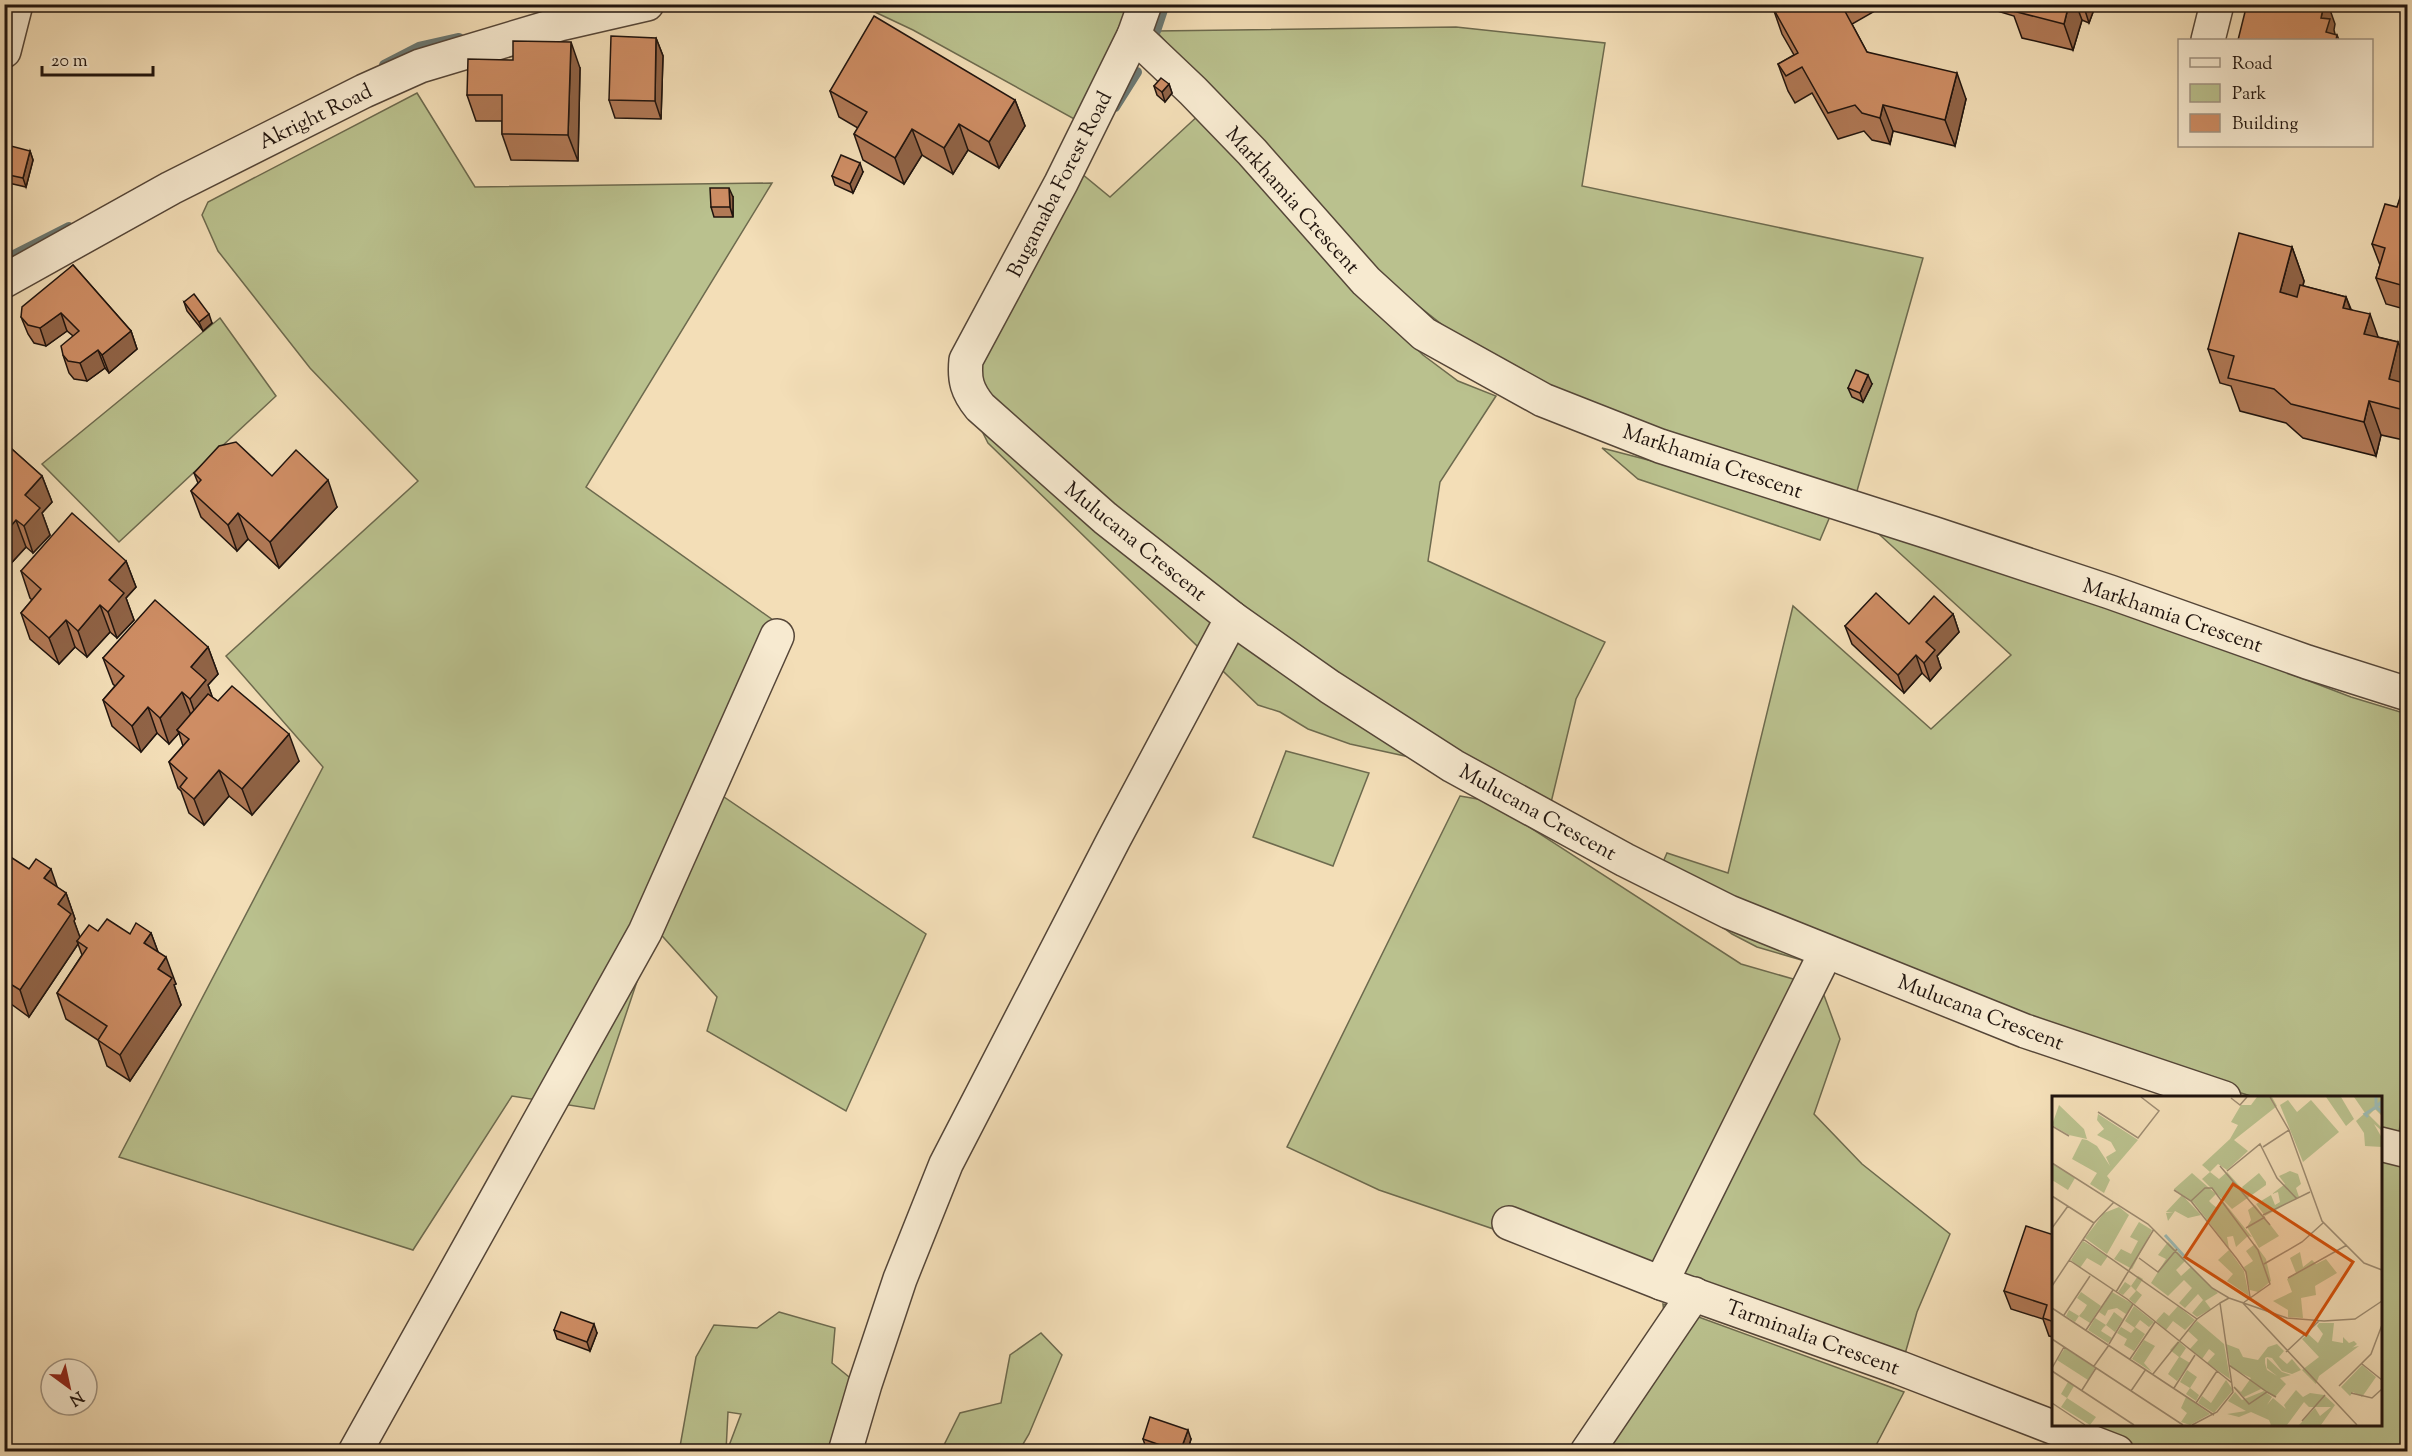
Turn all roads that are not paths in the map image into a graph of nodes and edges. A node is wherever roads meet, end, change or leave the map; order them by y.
1 (16, 4) edge
2 (646, 4) edge
3 (2217, 4) edge
4 (1140, 20) edge
5 (2208, 39) edge
6 (4, 51) edge
7 (4, 281) edge
8 (966, 360) joint
9 (1232, 618) junction
10 (777, 636) dead end
11 (2408, 694) edge
12 (1826, 952) junction
13 (2218, 1096) edge
14 (2382, 1144) edge
15 (2408, 1151) edge
16 (1509, 1223) dead end
17 (1660, 1283) junction
18 (1694, 1294) junction
19 (355, 1452) edge
20 (845, 1452) edge
21 (1587, 1452) edge
22 (2117, 1452) edge

1 - 6 street
2 - 7 street, Akright Road
3 - 5 street
4 - 8 street, Bugamaba Forest Road
4 - 11 street, Markhamia Crescent
8 - 9 street, Mulucana Crescent
9 - 12 street, Mulucana Crescent
9 - 20 street
10 - 19 street
12 - 13 street, Mulucana Crescent
12 - 17 street
14 - 15 street
16 - 17 street, Tarminalia Crescent
17 - 18 street, Tarminalia Crescent
18 - 21 street
18 - 22 street, Tarminalia Crescent

